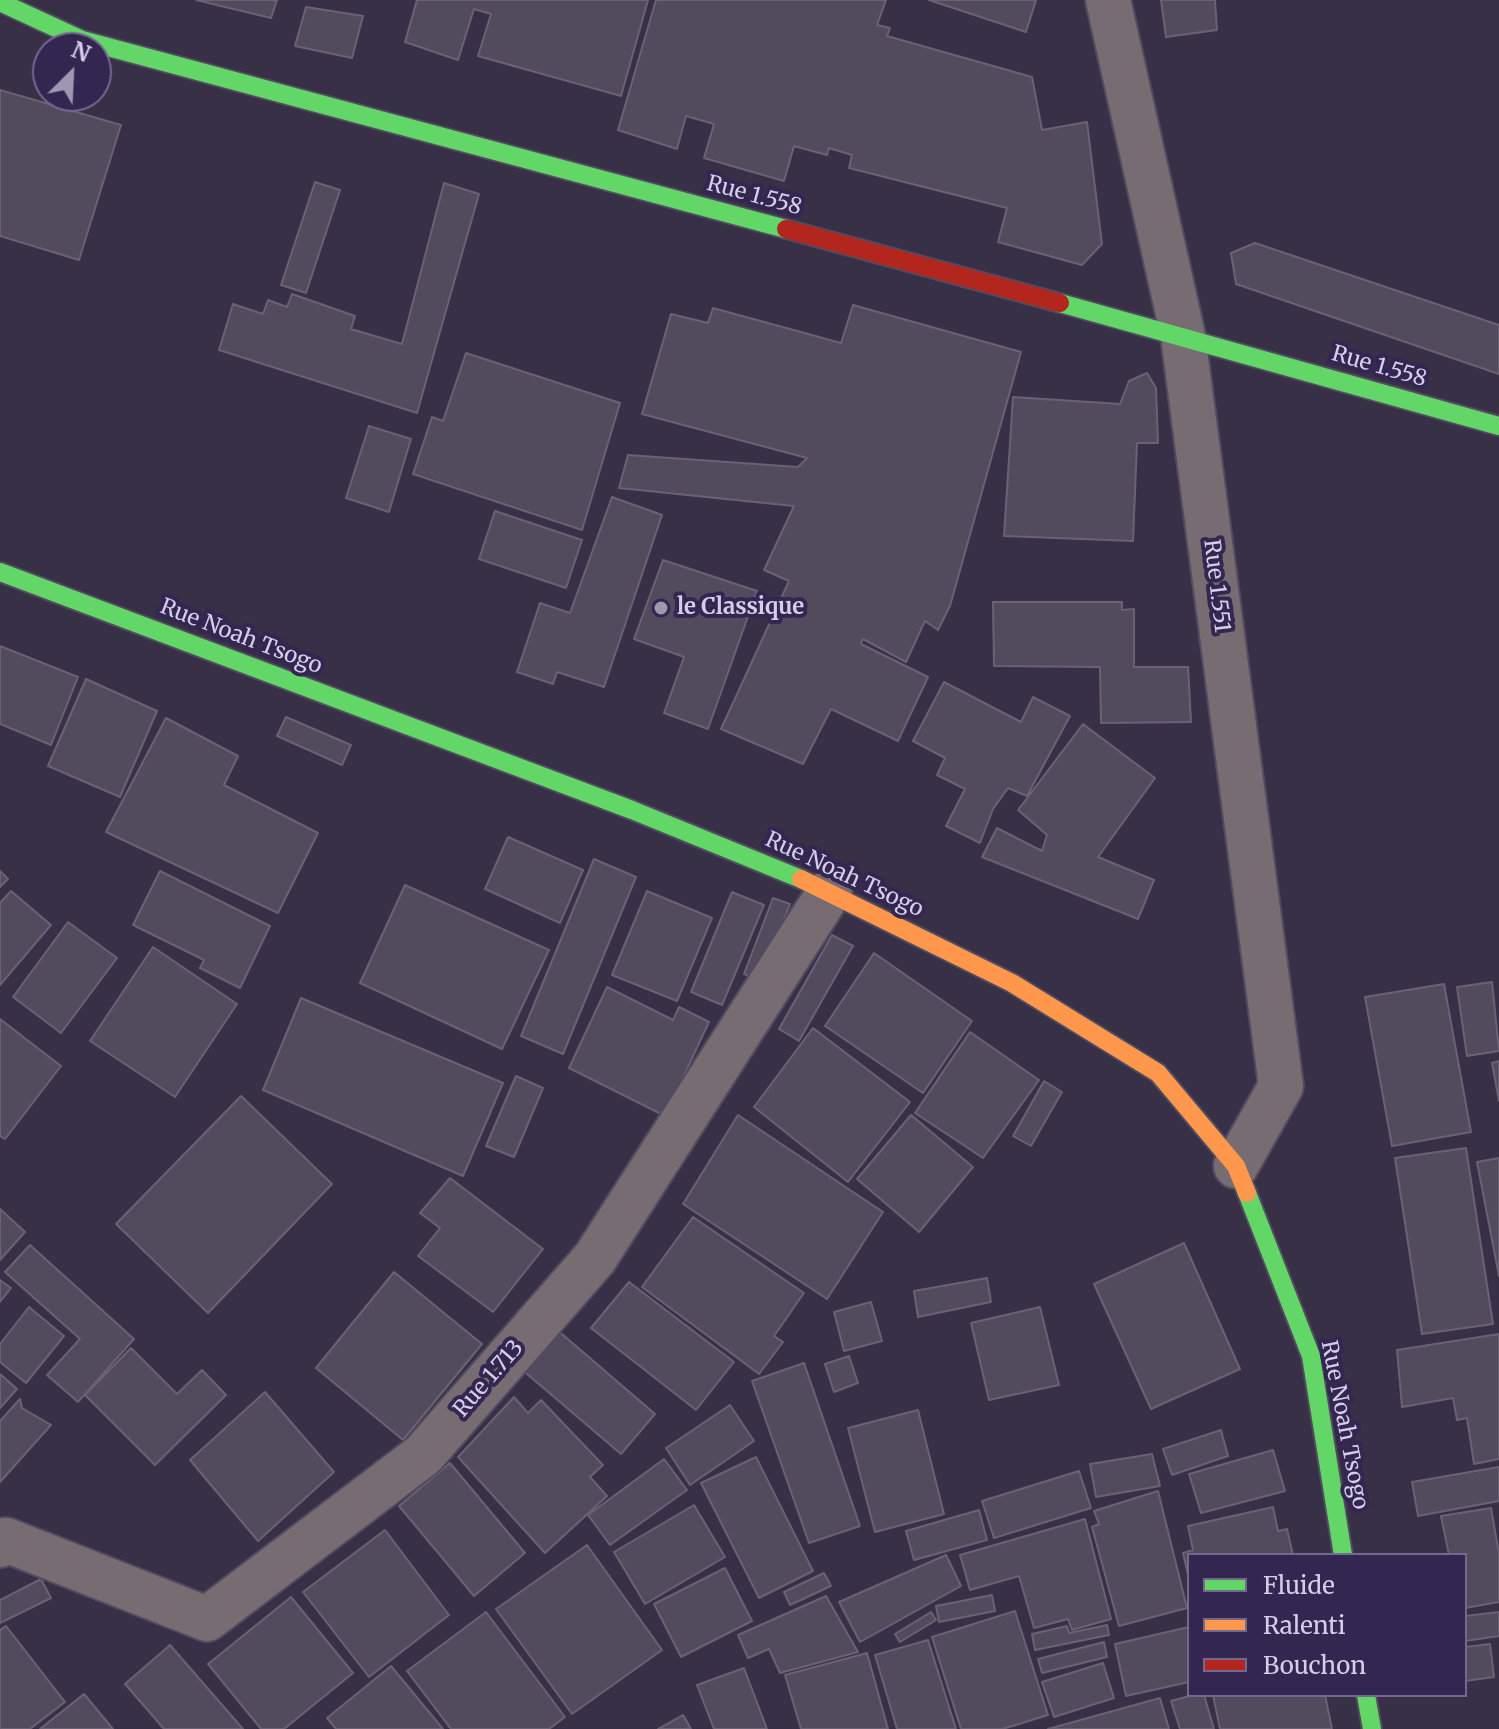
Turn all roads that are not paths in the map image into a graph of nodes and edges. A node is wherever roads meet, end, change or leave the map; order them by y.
1 (1108, 0) edge
2 (0, 2) edge
3 (1183, 336) junction
4 (1499, 426) edge
5 (0, 572) edge
6 (830, 891) junction
7 (1236, 1166) junction
8 (0, 1545) edge
9 (1343, 1553) edge
10 (1366, 1697) edge
11 (1372, 1729) edge

1 - 3 street, Rue 1.551
2 - 3 main road, Rue 1.558
3 - 4 main road, Rue 1.558
3 - 7 street, Rue 1.551
5 - 6 main road, Rue Noah Tsogo
6 - 7 main road, Rue Noah Tsogo
6 - 8 street, Rue 1.713
7 - 9 main road, Rue Noah Tsogo
10 - 11 main road

